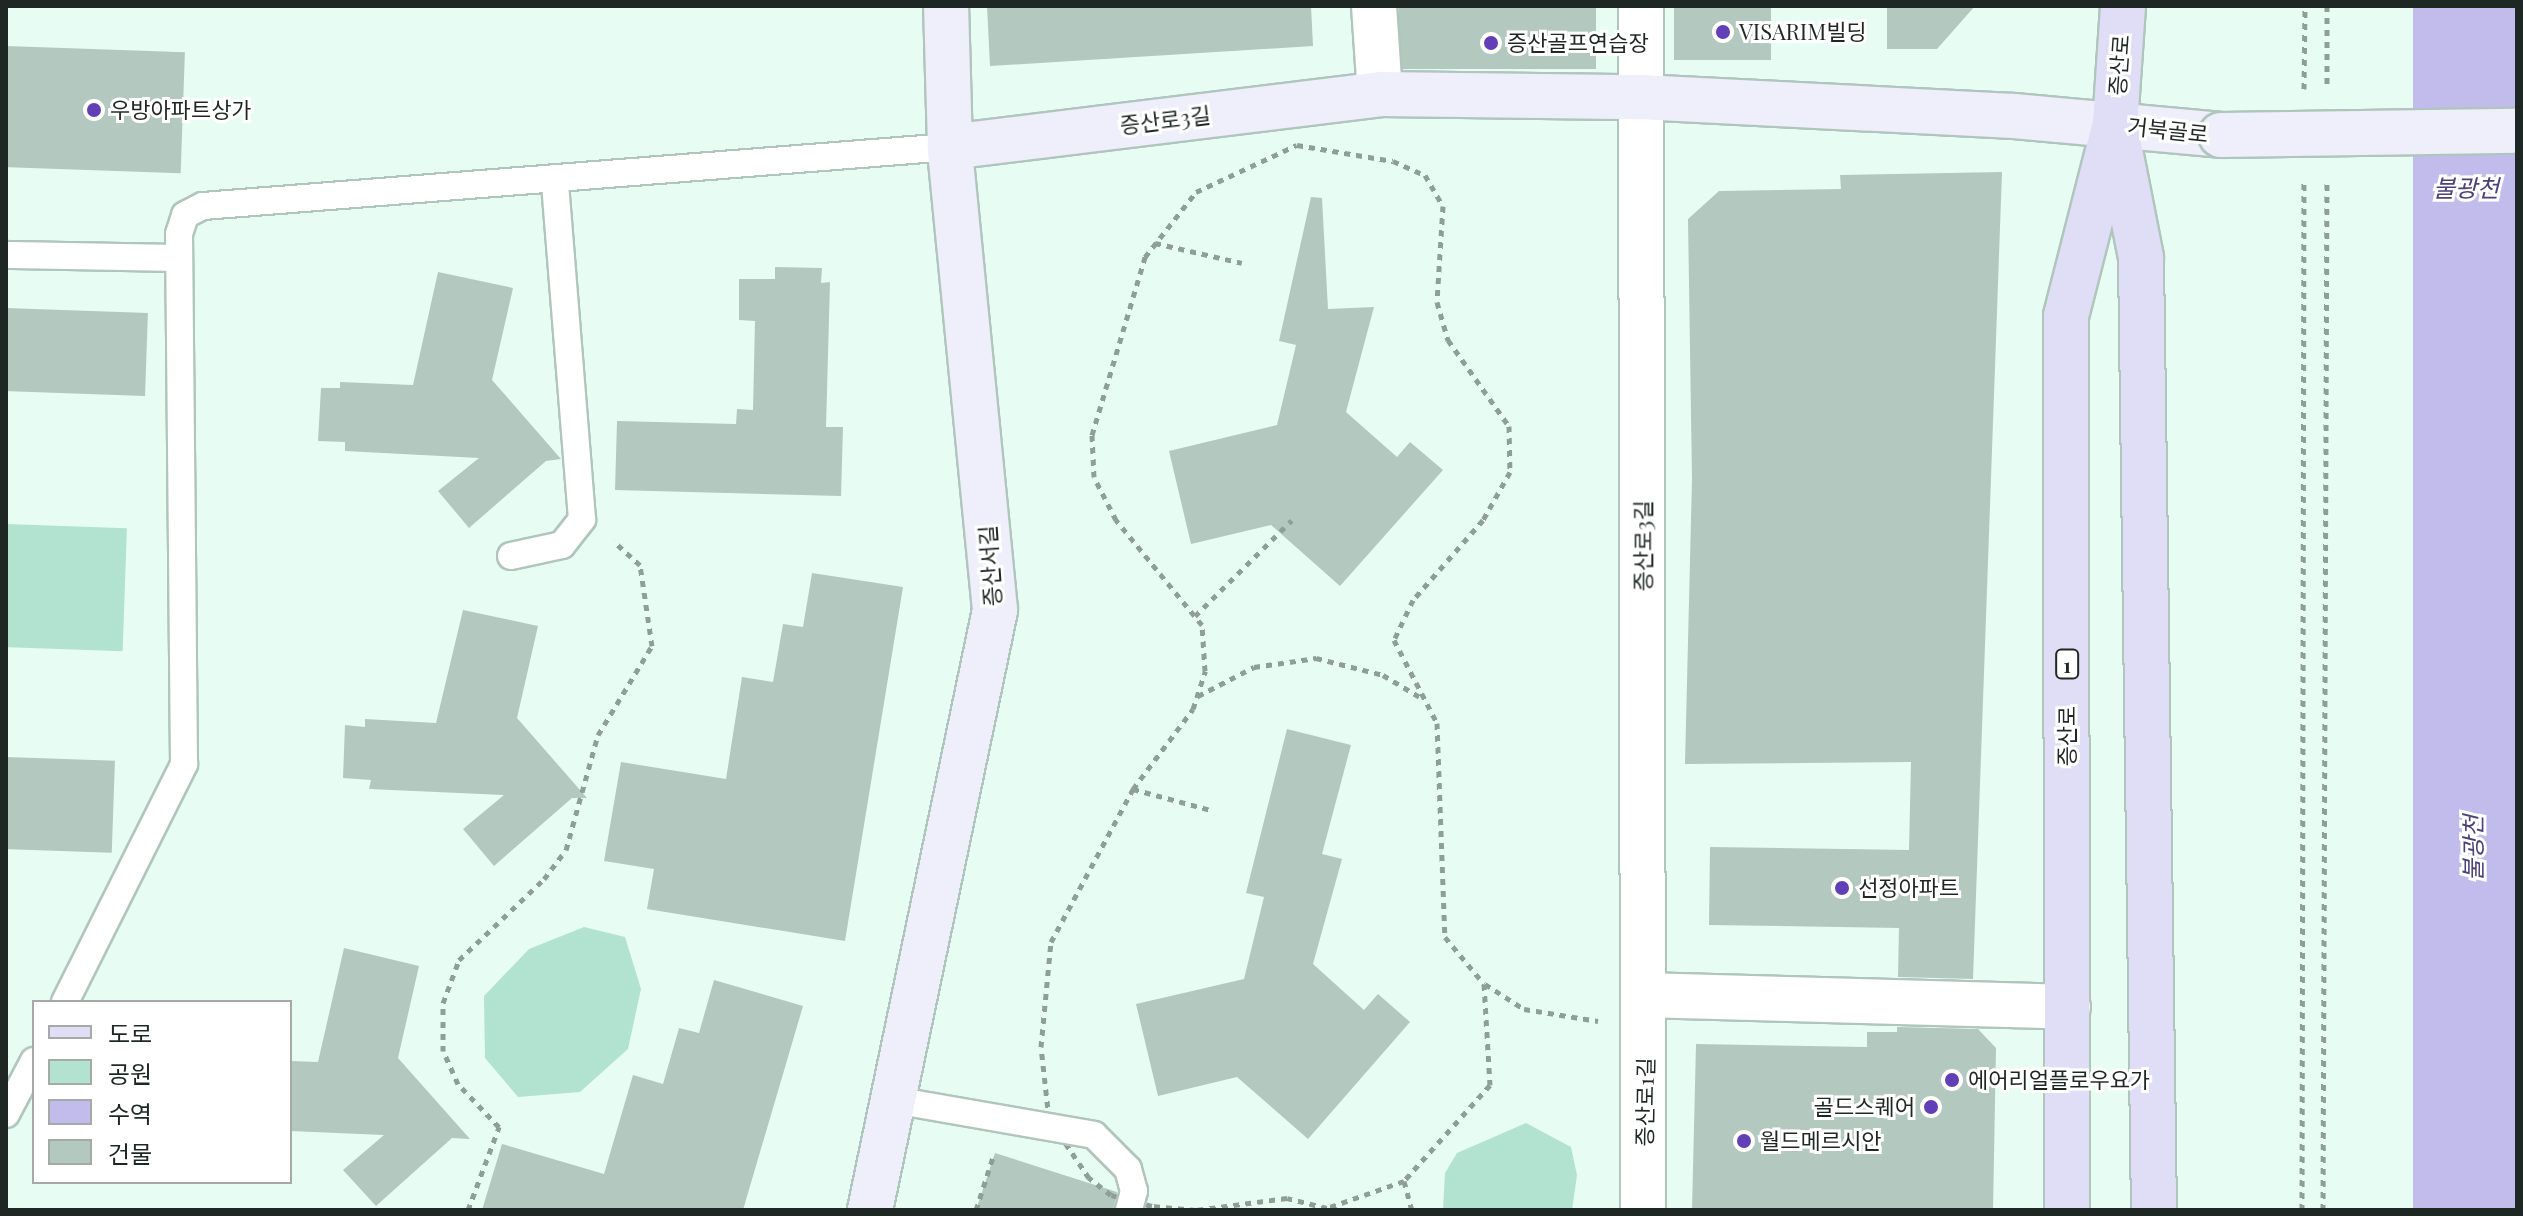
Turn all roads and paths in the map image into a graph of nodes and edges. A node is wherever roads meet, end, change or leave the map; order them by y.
1 (946, 6) edge
2 (1374, 6) edge
3 (1641, 6) edge
4 (2123, 6) edge
5 (2305, 6) edge
6 (2327, 6) edge
7 (1380, 94) junction
8 (1640, 97) junction
9 (2304, 102) dead end
10 (2327, 107) dead end
11 (2115, 124) junction
12 (2517, 131) edge
13 (950, 147) junction
14 (2304, 165) dead end
15 (2327, 168) dead end
16 (555, 181) junction
17 (1155, 243) junction
18 (6, 255) edge
19 (179, 258) junction
20 (1242, 263) dead end
21 (1292, 520) dead end
22 (578, 525) junction
23 (511, 556) dead end
24 (1195, 616) junction
25 (1197, 696) junction
26 (1425, 701) junction
27 (1133, 789) junction
28 (1211, 810) dead end
29 (1484, 984) junction
30 (66, 1000) edge
31 (2068, 1007) junction
32 (1646, 1009) junction
33 (32, 1065) edge
34 (894, 1100) junction
35 (6, 1114) edge
36 (1055, 1128) junction
37 (995, 1153) dead end
38 (1404, 1181) junction
39 (1130, 1206) edge
40 (468, 1210) edge
41 (870, 1210) edge
42 (976, 1210) edge
43 (1412, 1210) edge
44 (1643, 1210) edge
45 (2067, 1210) edge
46 (2154, 1210) edge
47 (2302, 1210) edge
48 (2323, 1210) edge

1 - 13 street, 증산서길
2 - 7 street
3 - 8 street, 증산로3길
4 - 11 main road, 증산로 / 1
5 - 9 path
6 - 10 path
7 - 8 street, 증산로3길
7 - 13 street, 증산로3길
8 - 11 street, 증산로3길
8 - 32 street, 증산로3길
11 - 12 street, 거북골로, bridge
11 - 31 main road, 증산로 / 1
11 - 46 main road, 증산로 / 1
13 - 16 lane
13 - 34 street, 증산서길
14 - 47 path
15 - 48 path
16 - 19 lane
16 - 22 lane
17 - 20 path
17 - 24 path
17 - 26 path
18 - 19 lane
19 - 30 lane
21 - 24 path
22 - 23 lane
22 - 40 path
24 - 25 path
25 - 26 path
25 - 27 path
26 - 29 path
27 - 28 path
27 - 36 path
29 - 32 path
29 - 38 path
31 - 32 street
31 - 45 main road, 증산로 / 1
32 - 44 street, 증산로1길
33 - 35 lane
34 - 36 lane
34 - 41 street, 증산서길
36 - 39 path
36 - 39 lane
37 - 42 path
38 - 39 path
38 - 43 path

